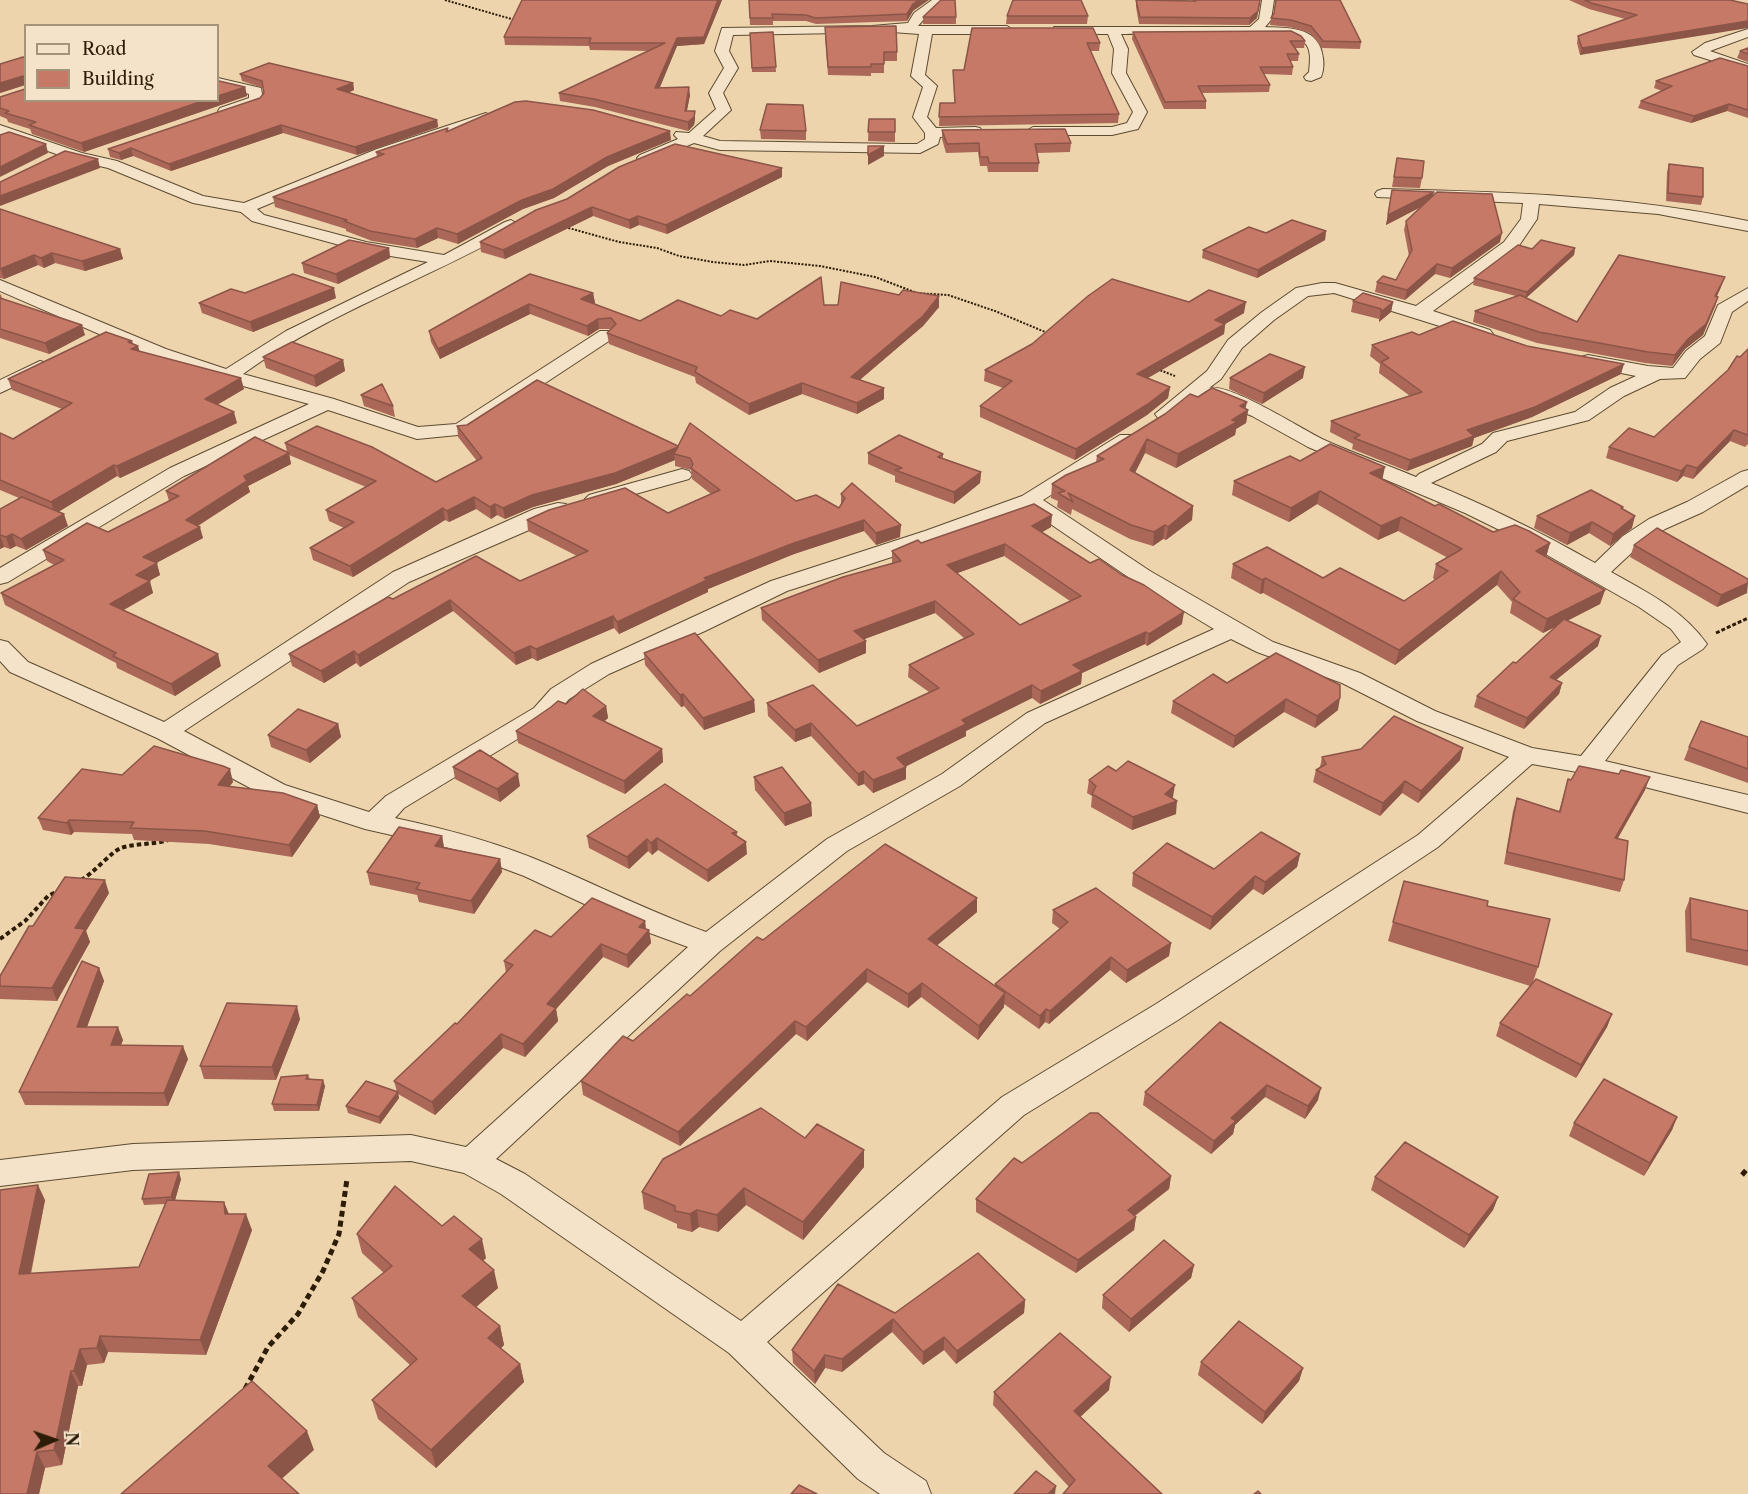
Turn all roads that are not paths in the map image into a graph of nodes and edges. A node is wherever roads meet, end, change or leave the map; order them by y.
1 (939, 0) edge
2 (1268, 0) edge
3 (873, 30) junction
4 (926, 30) junction
5 (1022, 30) edge
6 (1045, 30) edge
7 (1113, 30) junction
8 (1253, 31) junction
9 (1748, 33) edge
10 (1748, 68) edge
11 (1311, 77) dead end
12 (219, 82) edge
13 (504, 109) edge
14 (213, 115) edge
15 (0, 129) edge
16 (661, 130) edge
17 (985, 130) edge
18 (1019, 131) edge
19 (932, 133) junction
20 (692, 138) junction
21 (117, 148) edge
22 (66, 153) junction
23 (86, 158) junction
24 (45, 163) edge
25 (634, 163) edge
26 (1383, 194) dead end
27 (1531, 199) junction
28 (246, 208) junction
29 (530, 214) edge
30 (1748, 225) edge
31 (445, 260) junction
32 (0, 285) edge
33 (1748, 293) edge
34 (1420, 312) junction
35 (111, 332) junction
36 (606, 335) edge
37 (1504, 341) edge
38 (90, 342) edge
39 (60, 357) edge
40 (1659, 372) junction
41 (228, 376) junction
42 (0, 387) edge
43 (1200, 387) junction
44 (1614, 394) junction
45 (327, 403) junction
46 (682, 475) dead end
47 (1748, 476) edge
48 (1426, 478) dead end
49 (1029, 500) junction
50 (1598, 573) junction
51 (0, 577) edge
52 (1232, 630) junction
53 (0, 647) edge
54 (166, 732) junction
55 (1527, 756) junction
56 (1591, 761) dead end
57 (1748, 804) edge
58 (374, 823) junction
59 (710, 944) junction
60 (472, 1161) junction
61 (0, 1173) edge
62 (742, 1342) junction
63 (912, 1494) edge

1 - 3 street
2 - 8 street
3 - 4 street
3 - 20 street
4 - 5 street
4 - 19 street
6 - 7 street
7 - 8 street
7 - 18 street
8 - 11 street
9 - 10 street
12 - 14 street
13 - 28 street
15 - 22 street
16 - 20 street
17 - 19 street
19 - 20 street
20 - 25 street
21 - 23 street
22 - 23 street
22 - 24 street
23 - 28 street
26 - 27 street
27 - 30 street
27 - 34 street
28 - 31 street
29 - 31 street
31 - 41 street
32 - 35 street
33 - 40 street
34 - 37 street
34 - 43 street
35 - 38 street
35 - 41 street
36 - 45 street
39 - 42 street
40 - 44 street
40 - 44 street
41 - 45 street
43 - 49 street
43 - 50 street
44 - 48 street
45 - 51 street
46 - 54 street
47 - 50 street
49 - 52 street
49 - 58 street
50 - 56 street
52 - 55 street
52 - 59 street
53 - 54 street
54 - 58 street
55 - 57 street
55 - 62 street
58 - 59 street
59 - 60 street
60 - 61 street
60 - 62 street
62 - 63 street

